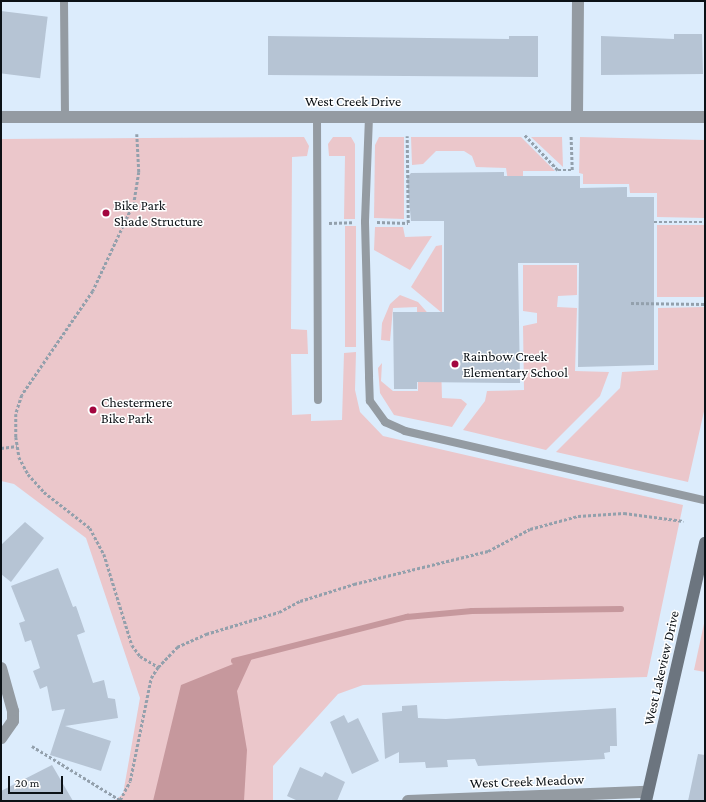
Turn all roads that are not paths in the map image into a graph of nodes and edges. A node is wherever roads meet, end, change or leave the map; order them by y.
1 (64, 1) edge
2 (578, 1) edge
3 (317, 116) junction
4 (577, 116) junction
5 (1, 117) edge
6 (369, 117) junction
7 (705, 117) edge
8 (65, 119) junction
9 (318, 400) dead end
10 (705, 500) edge
11 (705, 543) edge
12 (1, 668) edge
13 (1, 738) edge
14 (647, 797) edge
15 (408, 801) edge

1 - 8 lane
2 - 4 street
3 - 6 street, West Creek Drive
3 - 8 street, West Creek Drive
3 - 9 lane
4 - 6 street, West Creek Drive
4 - 7 street, West Creek Drive
5 - 8 street, West Creek Drive
6 - 10 lane
11 - 14 street, West Lakeview Drive
12 - 13 street
14 - 15 street, West Creek Meadow

